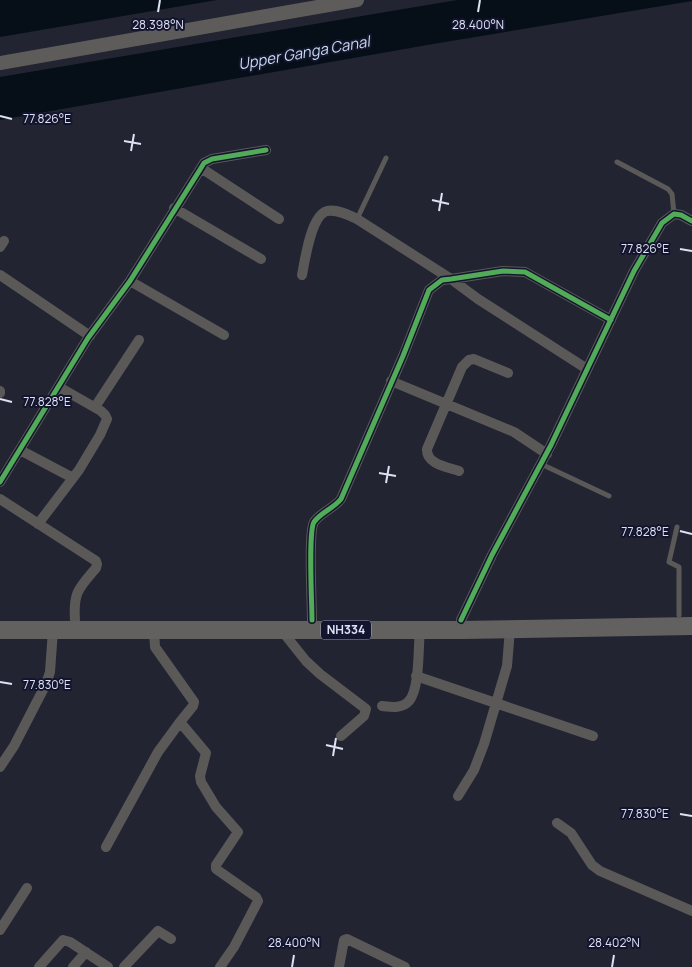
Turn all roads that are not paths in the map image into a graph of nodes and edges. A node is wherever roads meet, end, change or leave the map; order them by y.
1 (357, 0) edge
2 (0, 63) edge
3 (266, 150) dead end
4 (386, 158) dead end
5 (617, 162) dead end
6 (200, 168) junction
7 (174, 208) junction
8 (674, 214) junction
9 (279, 219) dead end
10 (357, 219) junction
11 (692, 221) edge
12 (261, 259) dead end
13 (0, 275) edge
14 (302, 275) dead end
15 (451, 278) junction
16 (130, 281) junction
17 (611, 320) junction
18 (224, 335) dead end
19 (90, 336) junction
20 (139, 340) dead end
21 (587, 369) junction
22 (508, 373) dead end
23 (391, 381) junction
24 (59, 387) junction
25 (446, 404) junction
26 (95, 407) junction
27 (20, 450) junction
28 (546, 454) junction
29 (541, 464) junction
30 (459, 471) dead end
31 (73, 478) junction
32 (0, 482) edge
33 (609, 496) dead end
34 (0, 499) edge
35 (38, 524) junction
36 (677, 527) dead end
37 (688, 619) edge
38 (0, 620) edge
39 (75, 620) junction
40 (312, 620) junction
41 (461, 620) junction
42 (510, 629) junction
43 (0, 630) edge
44 (54, 630) junction
45 (420, 630) junction
46 (154, 631) junction
47 (282, 631) junction
48 (416, 676) junction
49 (497, 703) junction
50 (382, 706) dead end
51 (180, 722) junction
52 (341, 736) dead end
53 (593, 736) dead end
54 (0, 767) edge
55 (458, 796) dead end
56 (557, 823) dead end
57 (106, 848) dead end
58 (26, 888) dead end
59 (692, 911) edge
60 (0, 930) edge
61 (171, 939) dead end
62 (86, 952) junction
63 (39, 967) edge
64 (74, 967) edge
65 (108, 967) edge
66 (124, 967) edge
67 (220, 967) edge
68 (339, 967) edge
69 (405, 967) edge

1 - 2 street
3 - 6 street
4 - 10 lane
5 - 8 lane
6 - 7 street
6 - 9 street
7 - 12 street
7 - 16 street
8 - 11 street
8 - 17 street
10 - 14 street
10 - 15 street
13 - 19 street
15 - 17 street
15 - 21 street
15 - 23 street
16 - 18 street
16 - 19 street
17 - 21 street
19 - 24 street
20 - 26 street
21 - 28 street
22 - 25 street
23 - 25 street
23 - 40 street
24 - 26 street
24 - 27 street
25 - 28 street
25 - 30 street
26 - 31 street
27 - 31 street
27 - 32 street
28 - 29 street
29 - 33 lane
29 - 41 street
31 - 35 street
34 - 35 street
35 - 39 street
36 - 37 lane
37 - 41 highway, NH334
37 - 42 highway, NH334
38 - 39 highway, NH334
39 - 40 highway, NH334
40 - 41 highway, NH334
42 - 45 highway, NH334
42 - 49 street
43 - 44 highway, NH334
44 - 46 highway, NH334
44 - 54 street
45 - 47 highway, NH334
45 - 48 street
46 - 47 highway, NH334
46 - 51 street
47 - 52 street
48 - 49 street
48 - 50 street
49 - 53 street
49 - 55 street
51 - 57 street
51 - 67 street
56 - 59 street
58 - 60 street
61 - 66 street
62 - 63 street
62 - 64 street
62 - 65 street
68 - 69 street

